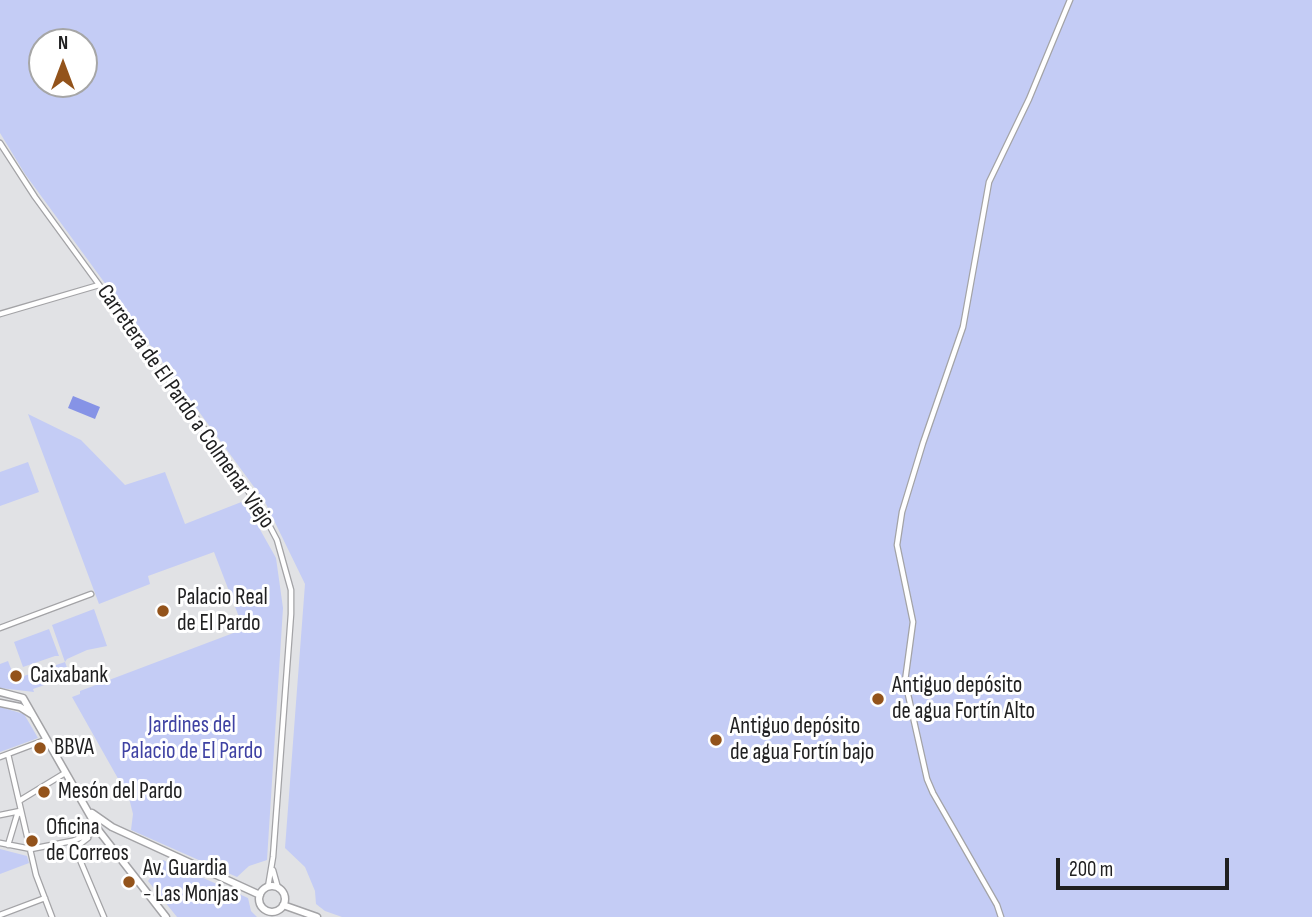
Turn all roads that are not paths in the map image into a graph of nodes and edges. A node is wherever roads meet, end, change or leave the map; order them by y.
1 (1070, 0) edge
2 (0, 143) edge
3 (99, 285) junction
4 (0, 314) edge
5 (90, 594) dead end
6 (0, 628) edge
7 (0, 692) edge
8 (0, 704) edge
9 (29, 710) junction
10 (45, 740) junction
11 (8, 754) junction
12 (0, 757) edge
13 (65, 773) junction
14 (19, 801) junction
15 (86, 807) junction
16 (21, 811) junction
17 (0, 815) edge
18 (98, 820) junction
19 (115, 829) junction
20 (95, 833) junction
21 (72, 841) junction
22 (0, 843) edge
23 (8, 845) junction
24 (75, 848) junction
25 (31, 849) junction
26 (112, 850) junction
27 (272, 866) junction
28 (268, 887) junction
29 (278, 888) junction
30 (260, 895) junction
31 (45, 898) junction
32 (284, 905) junction
33 (1, 914) edge
34 (278, 914) edge
35 (52, 917) edge
36 (104, 917) edge
37 (166, 917) edge
38 (317, 917) edge
39 (1001, 917) edge

1 - 39 street
2 - 3 street, Carretera de El Pardo a Colmenar Viejo
3 - 4 street
3 - 27 street, Carretera de El Pardo a Colmenar Viejo
5 - 6 street
7 - 9 street
8 - 9 street
9 - 10 street
10 - 11 street
10 - 13 street
11 - 12 street
11 - 14 street
13 - 14 street
13 - 15 street
14 - 16 street
15 - 18 street
15 - 20 street
16 - 17 street
16 - 23 street
16 - 25 street
18 - 19 street
18 - 20 street
19 - 20 street
19 - 26 street
19 - 30 street
20 - 21 street
20 - 24 street
20 - 26 street
21 - 24 street
21 - 25 street
22 - 23 street
23 - 25 street
24 - 36 street
25 - 31 street
26 - 37 street
27 - 28 street
27 - 29 street
28 - 29 street
28 - 30 street
29 - 32 street
30 - 34 street
31 - 33 street
31 - 35 street
32 - 34 street
32 - 38 street

